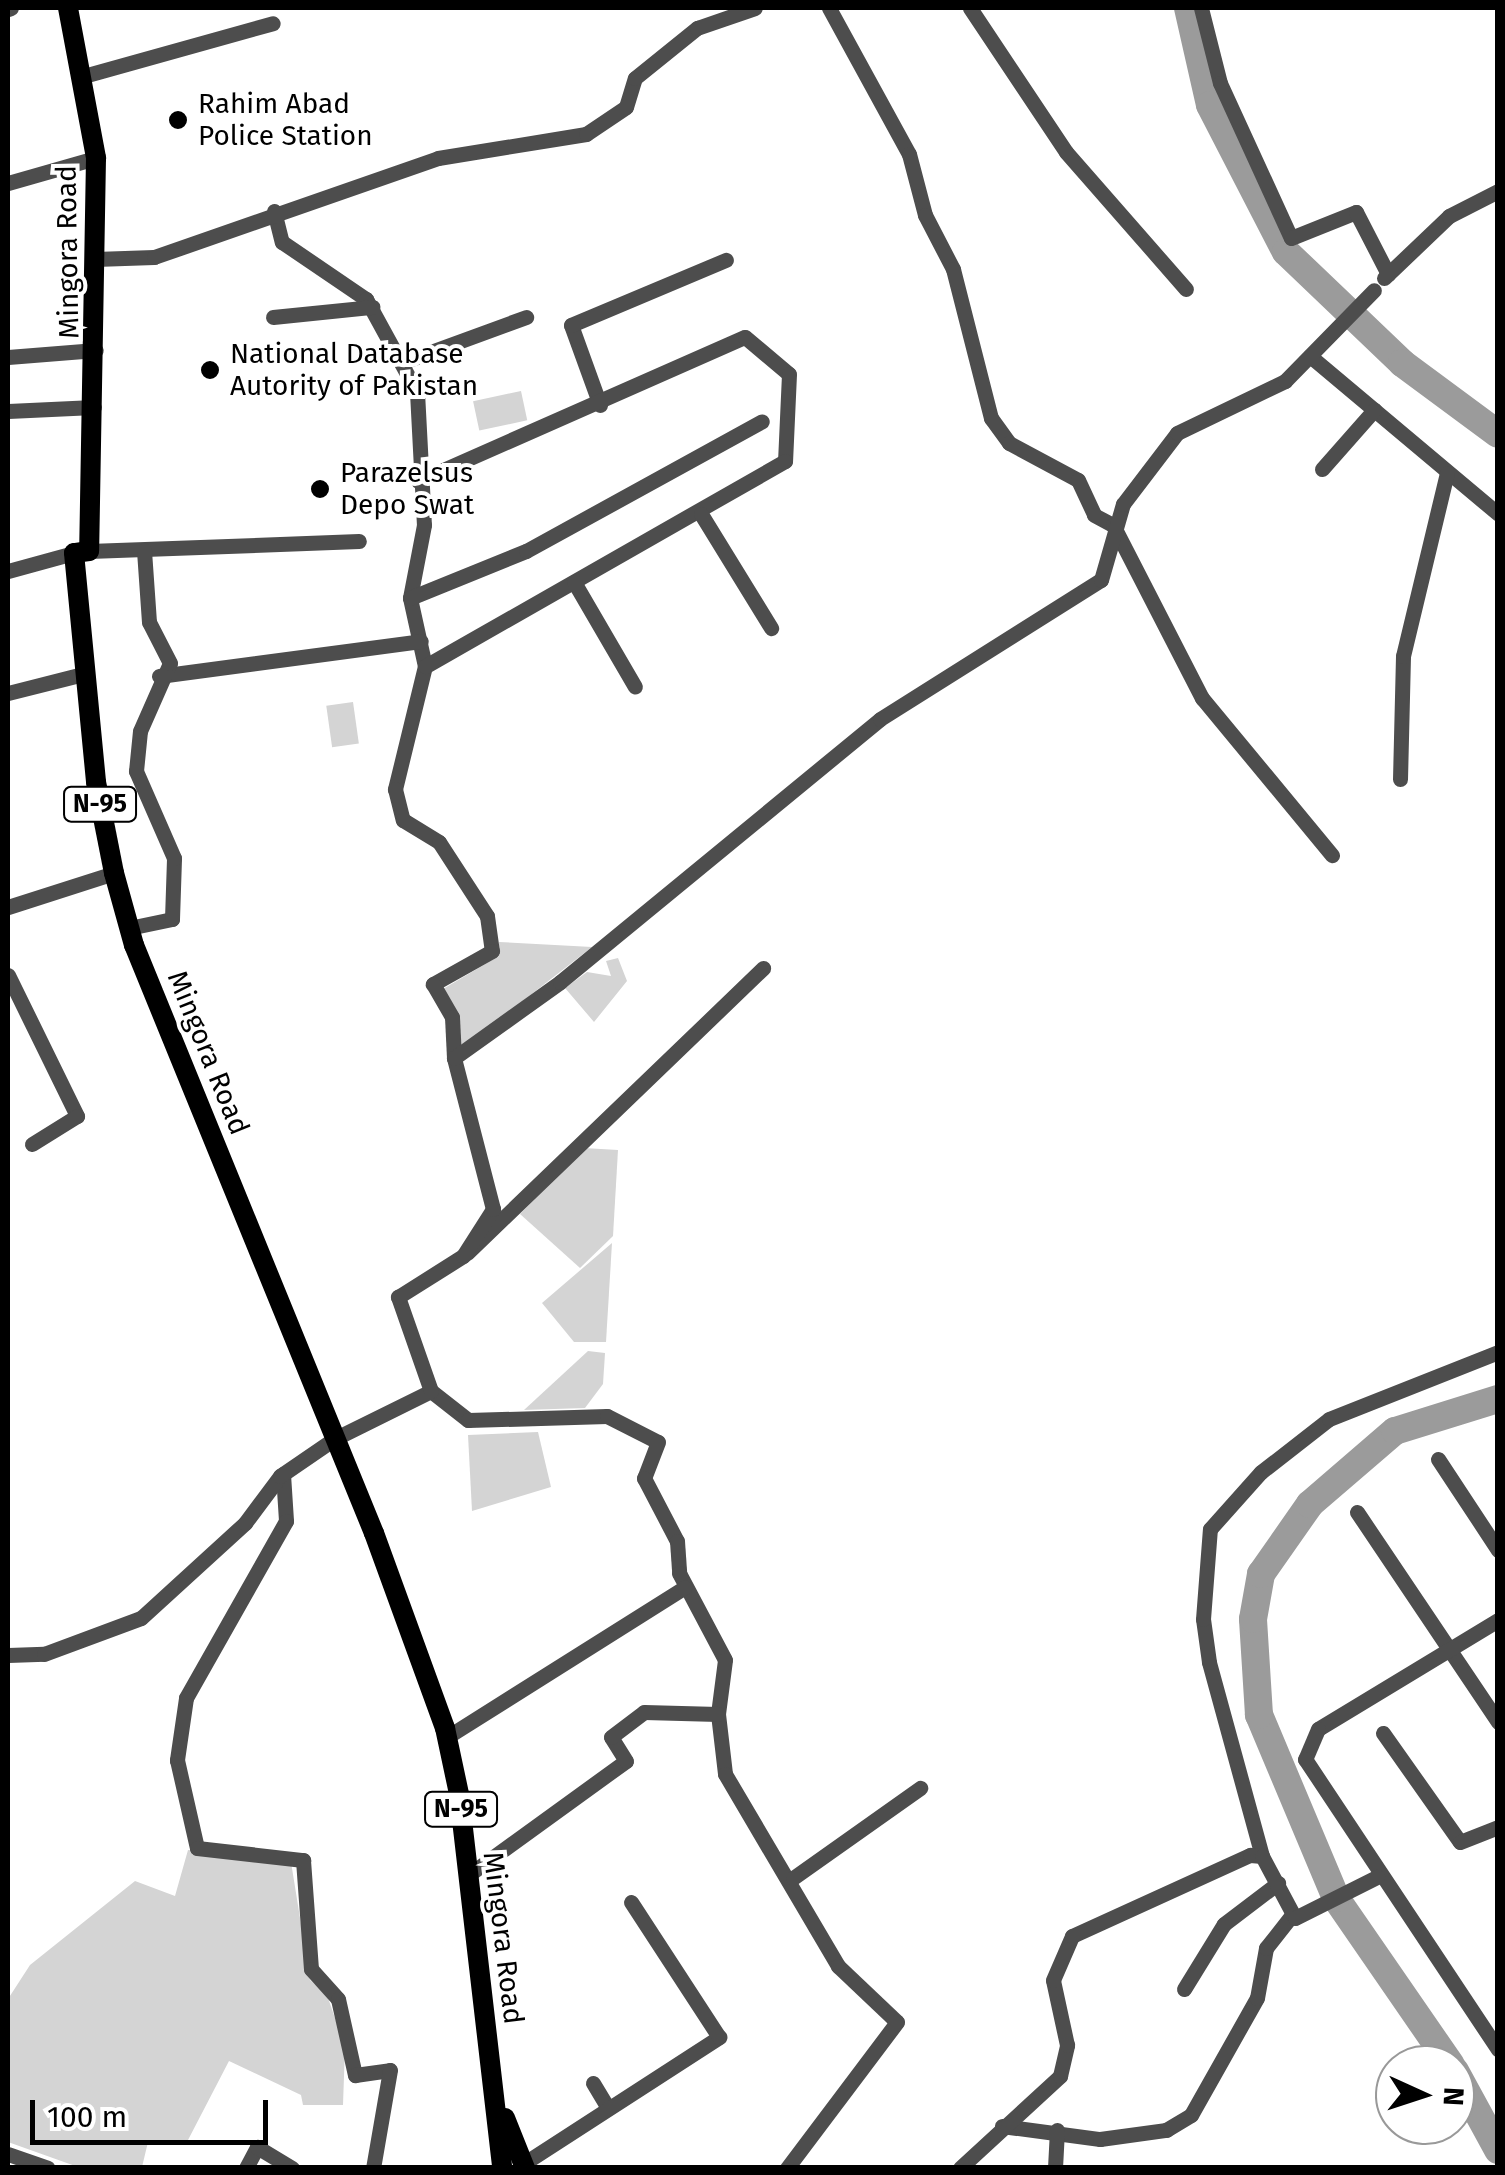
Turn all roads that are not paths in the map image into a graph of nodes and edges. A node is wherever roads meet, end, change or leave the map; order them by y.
1 (68, 8) edge
2 (755, 8) edge
3 (829, 8) edge
4 (970, 8) edge
5 (1200, 8) edge
6 (703, 16) edge
7 (273, 24) dead end
8 (80, 77) junction
9 (96, 158) junction
10 (8, 183) edge
11 (1498, 191) edge
12 (274, 211) junction
13 (95, 259) junction
14 (726, 260) dead end
15 (1388, 274) junction
16 (1186, 288) dead end
17 (372, 307) junction
18 (273, 317) dead end
19 (526, 317) dead end
20 (96, 350) junction
21 (1314, 351) junction
22 (8, 357) edge
23 (406, 361) junction
24 (600, 405) junction
25 (94, 407) junction
26 (1374, 410) junction
27 (8, 411) edge
28 (762, 421) dead end
29 (1322, 469) dead end
30 (1447, 473) junction
31 (418, 481) junction
32 (700, 514) junction
33 (1498, 514) edge
34 (1113, 525) junction
35 (360, 541) dead end
36 (144, 550) junction
37 (82, 552) junction
38 (8, 570) edge
39 (574, 582) junction
40 (410, 598) junction
41 (771, 628) dead end
42 (421, 641) junction
43 (425, 666) junction
44 (84, 674) junction
45 (159, 676) junction
46 (635, 688) dead end
47 (8, 692) edge
48 (1400, 779) dead end
49 (1332, 855) dead end
50 (114, 873) junction
51 (8, 907) edge
52 (129, 928) junction
53 (763, 968) dead end
54 (8, 975) edge
55 (454, 1058) junction
56 (32, 1144) dead end
57 (463, 1256) junction
58 (1498, 1352) edge
59 (431, 1392) junction
60 (334, 1438) junction
61 (1438, 1458) dead end
62 (283, 1474) junction
63 (1356, 1512) dead end
64 (1498, 1550) edge
65 (685, 1587) junction
66 (1498, 1620) edge
67 (1448, 1651) junction
68 (8, 1655) edge
69 (718, 1714) junction
70 (1498, 1722) edge
71 (1383, 1733) dead end
72 (447, 1737) junction
73 (920, 1788) dead end
74 (1498, 1827) edge
75 (1262, 1856) junction
76 (467, 1876) junction
77 (793, 1878) junction
78 (1372, 1879) junction
79 (1278, 1883) junction
80 (631, 1902) dead end
81 (1298, 1913) junction
82 (1184, 1989) dead end
83 (1498, 2050) edge
84 (593, 2084) dead end
85 (608, 2108) junction
86 (1002, 2126) junction
87 (1057, 2130) junction
88 (8, 2154) edge
89 (516, 2166) edge
90 (48, 2168) edge
91 (246, 2168) edge
92 (292, 2168) edge
93 (373, 2168) edge
94 (788, 2168) edge
95 (960, 2168) edge
96 (1055, 2168) edge

1 - 8 main road, Mingora Road / N-95
2 - 6 street
3 - 34 street
4 - 16 street
5 - 15 street
6 - 12 street
7 - 8 street
8 - 9 main road, Mingora Road / N-95
9 - 10 street
9 - 13 main road, Mingora Road / N-95
11 - 15 street
12 - 13 street
12 - 17 street
13 - 20 main road, Mingora Road / N-95
14 - 24 street
15 - 21 street
17 - 18 street
17 - 23 street
19 - 23 street
20 - 22 street
20 - 25 main road, Mingora Road / N-95
21 - 26 street
21 - 34 street
23 - 31 street
24 - 31 street
24 - 32 street
25 - 27 street
25 - 37 main road, Mingora Road / N-95
26 - 29 street
26 - 30 street
28 - 40 street
30 - 33 street
30 - 48 street
31 - 40 street
32 - 39 street
32 - 41 street
34 - 49 street
34 - 55 street
35 - 36 street
36 - 37 street
36 - 45 street
37 - 38 street
37 - 44 main road, Mingora Road / N-95
39 - 43 street
39 - 46 street
40 - 42 street
42 - 43 street
42 - 45 street
43 - 55 street
44 - 47 street
44 - 50 main road, Mingora Road / N-95
45 - 52 street
50 - 51 street
50 - 52 main road, Mingora Road / N-95
52 - 60 main road, Mingora Road / N-95
53 - 57 street
54 - 56 street
55 - 57 street
57 - 59 street
58 - 75 street
59 - 60 street
59 - 65 street
60 - 62 street
60 - 72 main road, Mingora Road / N-95
61 - 64 street
62 - 68 street
62 - 93 street
63 - 67 street
65 - 69 street
65 - 72 street
66 - 67 street
67 - 70 street
67 - 78 street
69 - 76 street
69 - 77 street
71 - 74 street
72 - 76 main road, Mingora Road / N-95
73 - 77 street
75 - 79 street
75 - 86 street
76 - 89 main road, Mingora Road / N-95
77 - 94 street
78 - 81 street
78 - 83 street
79 - 81 street
79 - 82 street
80 - 85 street
81 - 87 street
84 - 85 street
85 - 89 street
86 - 87 street
86 - 95 street
87 - 96 street
88 - 90 street
91 - 92 street

